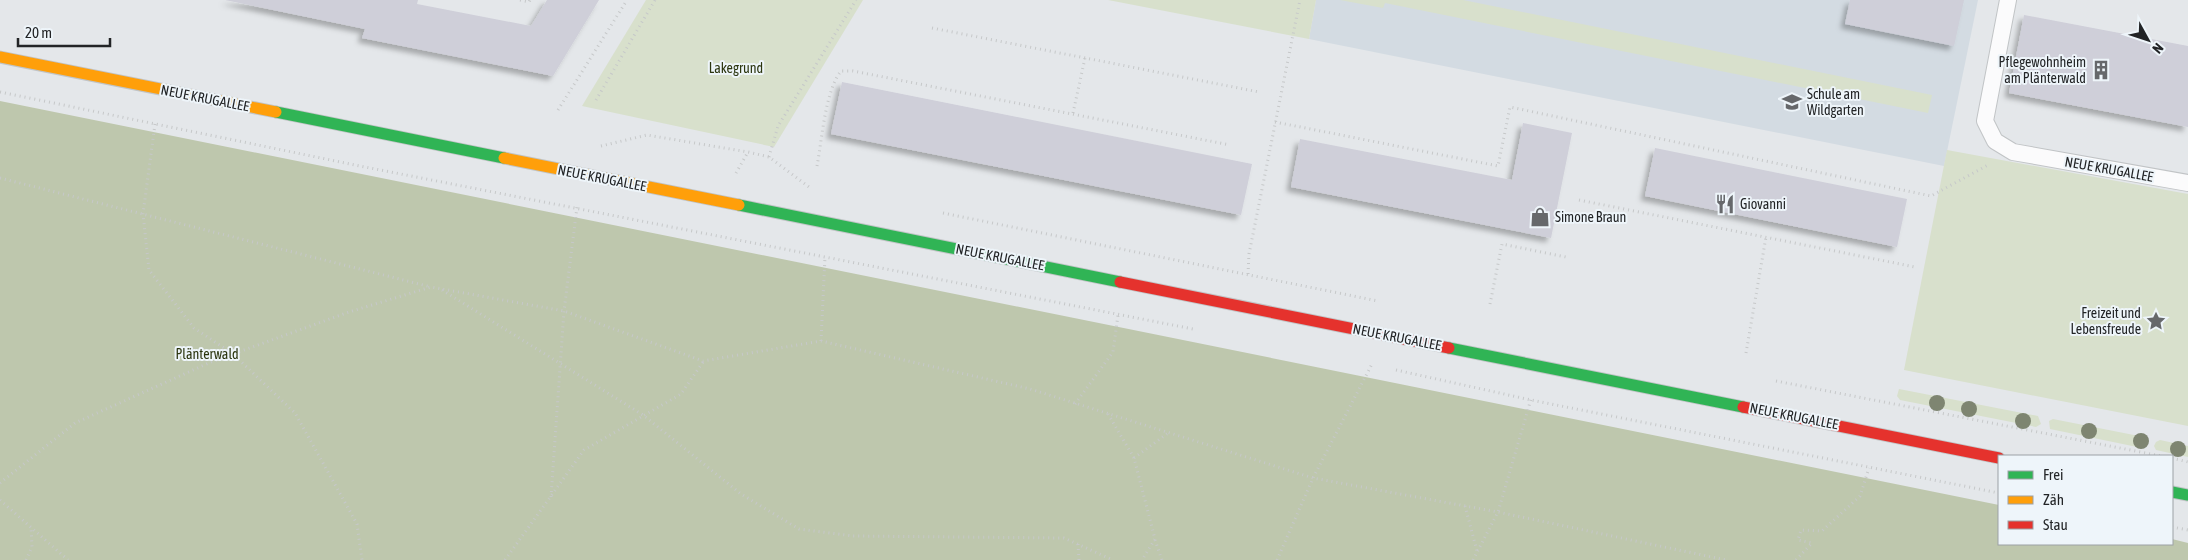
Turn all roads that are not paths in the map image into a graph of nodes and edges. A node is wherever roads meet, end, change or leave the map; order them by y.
1 (2008, 0) edge
2 (0, 57) edge
3 (2188, 183) edge
4 (1998, 458) edge
5 (2173, 492) edge
6 (2188, 495) edge

1 - 3 lane, NEUE KRUGALLEE
2 - 4 street, NEUE KRUGALLEE
5 - 6 street

